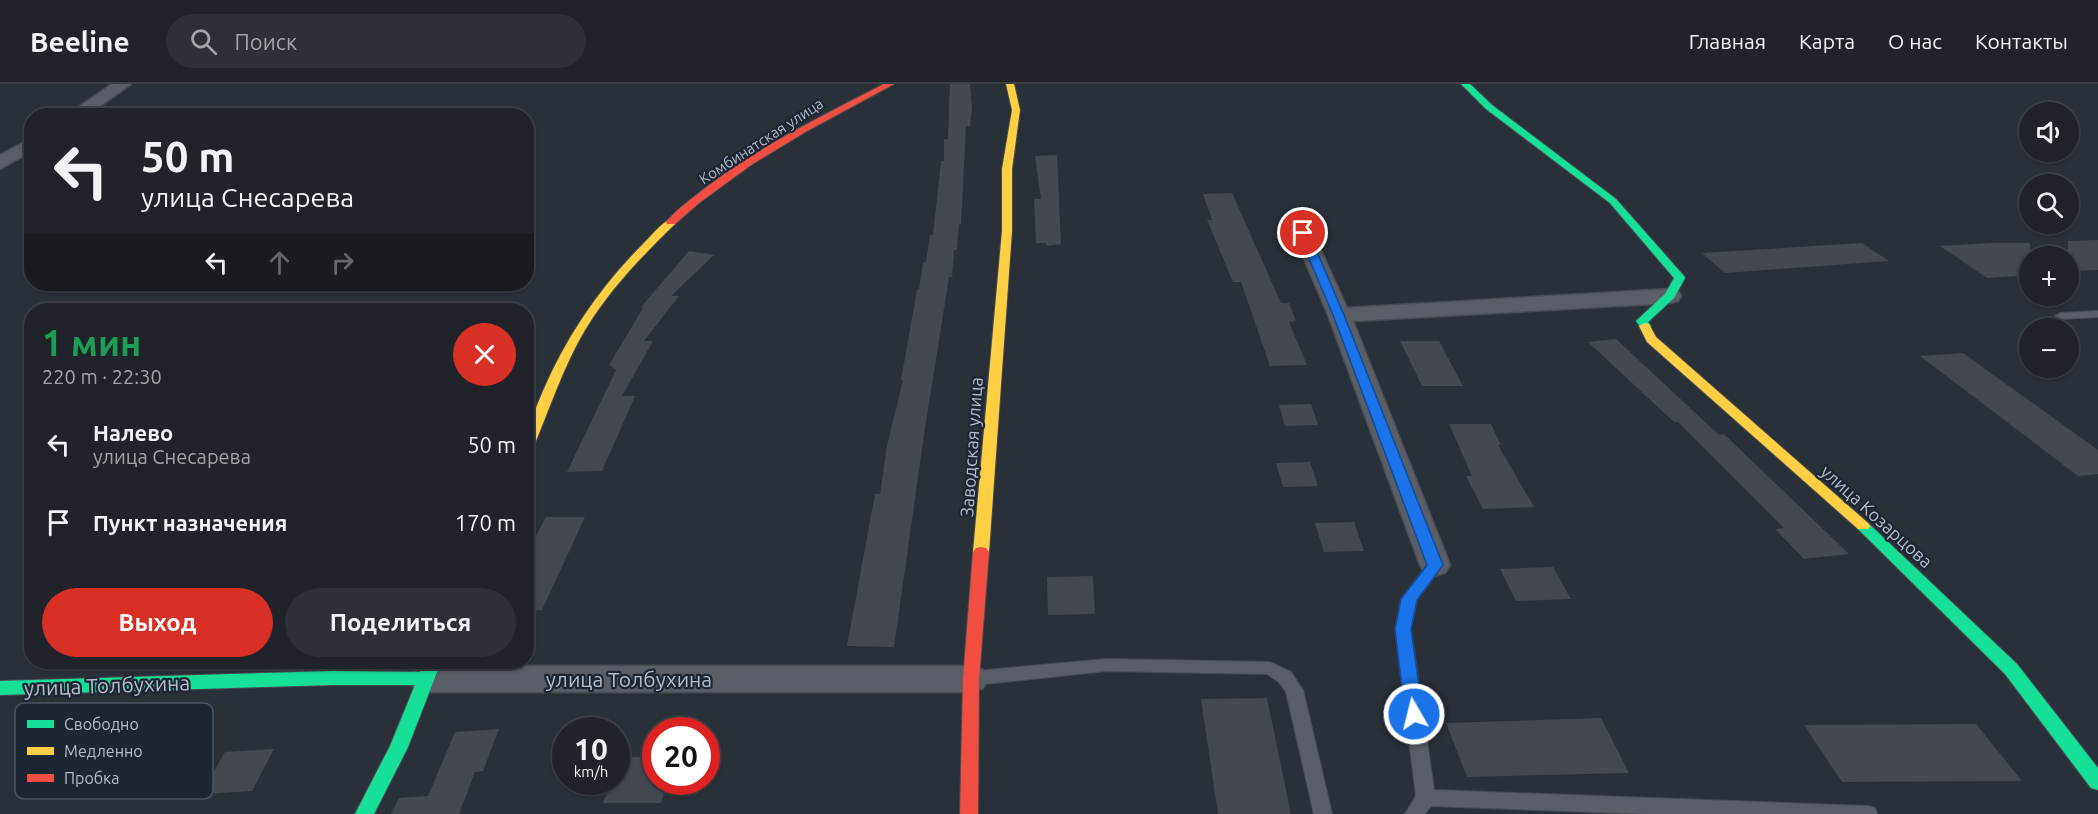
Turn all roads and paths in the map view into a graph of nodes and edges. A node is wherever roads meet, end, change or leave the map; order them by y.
1 (123, 84) edge
2 (890, 84) edge
3 (1010, 84) edge
4 (1464, 84) edge
5 (86, 108) edge
6 (24, 148) edge
7 (0, 163) edge
8 (1303, 233) dead end
9 (1670, 296) junction
10 (2098, 314) edge
11 (1339, 315) junction
12 (2061, 316) dead end
13 (534, 430) edge
14 (1435, 565) joint
15 (430, 670) edge
16 (971, 679) junction
17 (0, 688) edge
18 (2098, 782) edge
19 (1426, 798) junction
20 (364, 814) edge
21 (969, 814) edge
22 (1323, 814) edge
23 (1414, 814) edge
24 (1868, 814) edge

1 - 5 street
2 - 13 street, Комбинатская улица
3 - 16 street, Заводская улица
4 - 9 street
6 - 7 street
8 - 11 street
9 - 11 street
9 - 18 street, улица Козарцова
10 - 12 lane
11 - 14 street
14 - 19 lane
15 - 16 street, улица Толбухина
15 - 17 street, улица Толбухина
15 - 20 street
16 - 21 street, Заводская улица
16 - 22 lane
19 - 23 lane
19 - 24 lane

